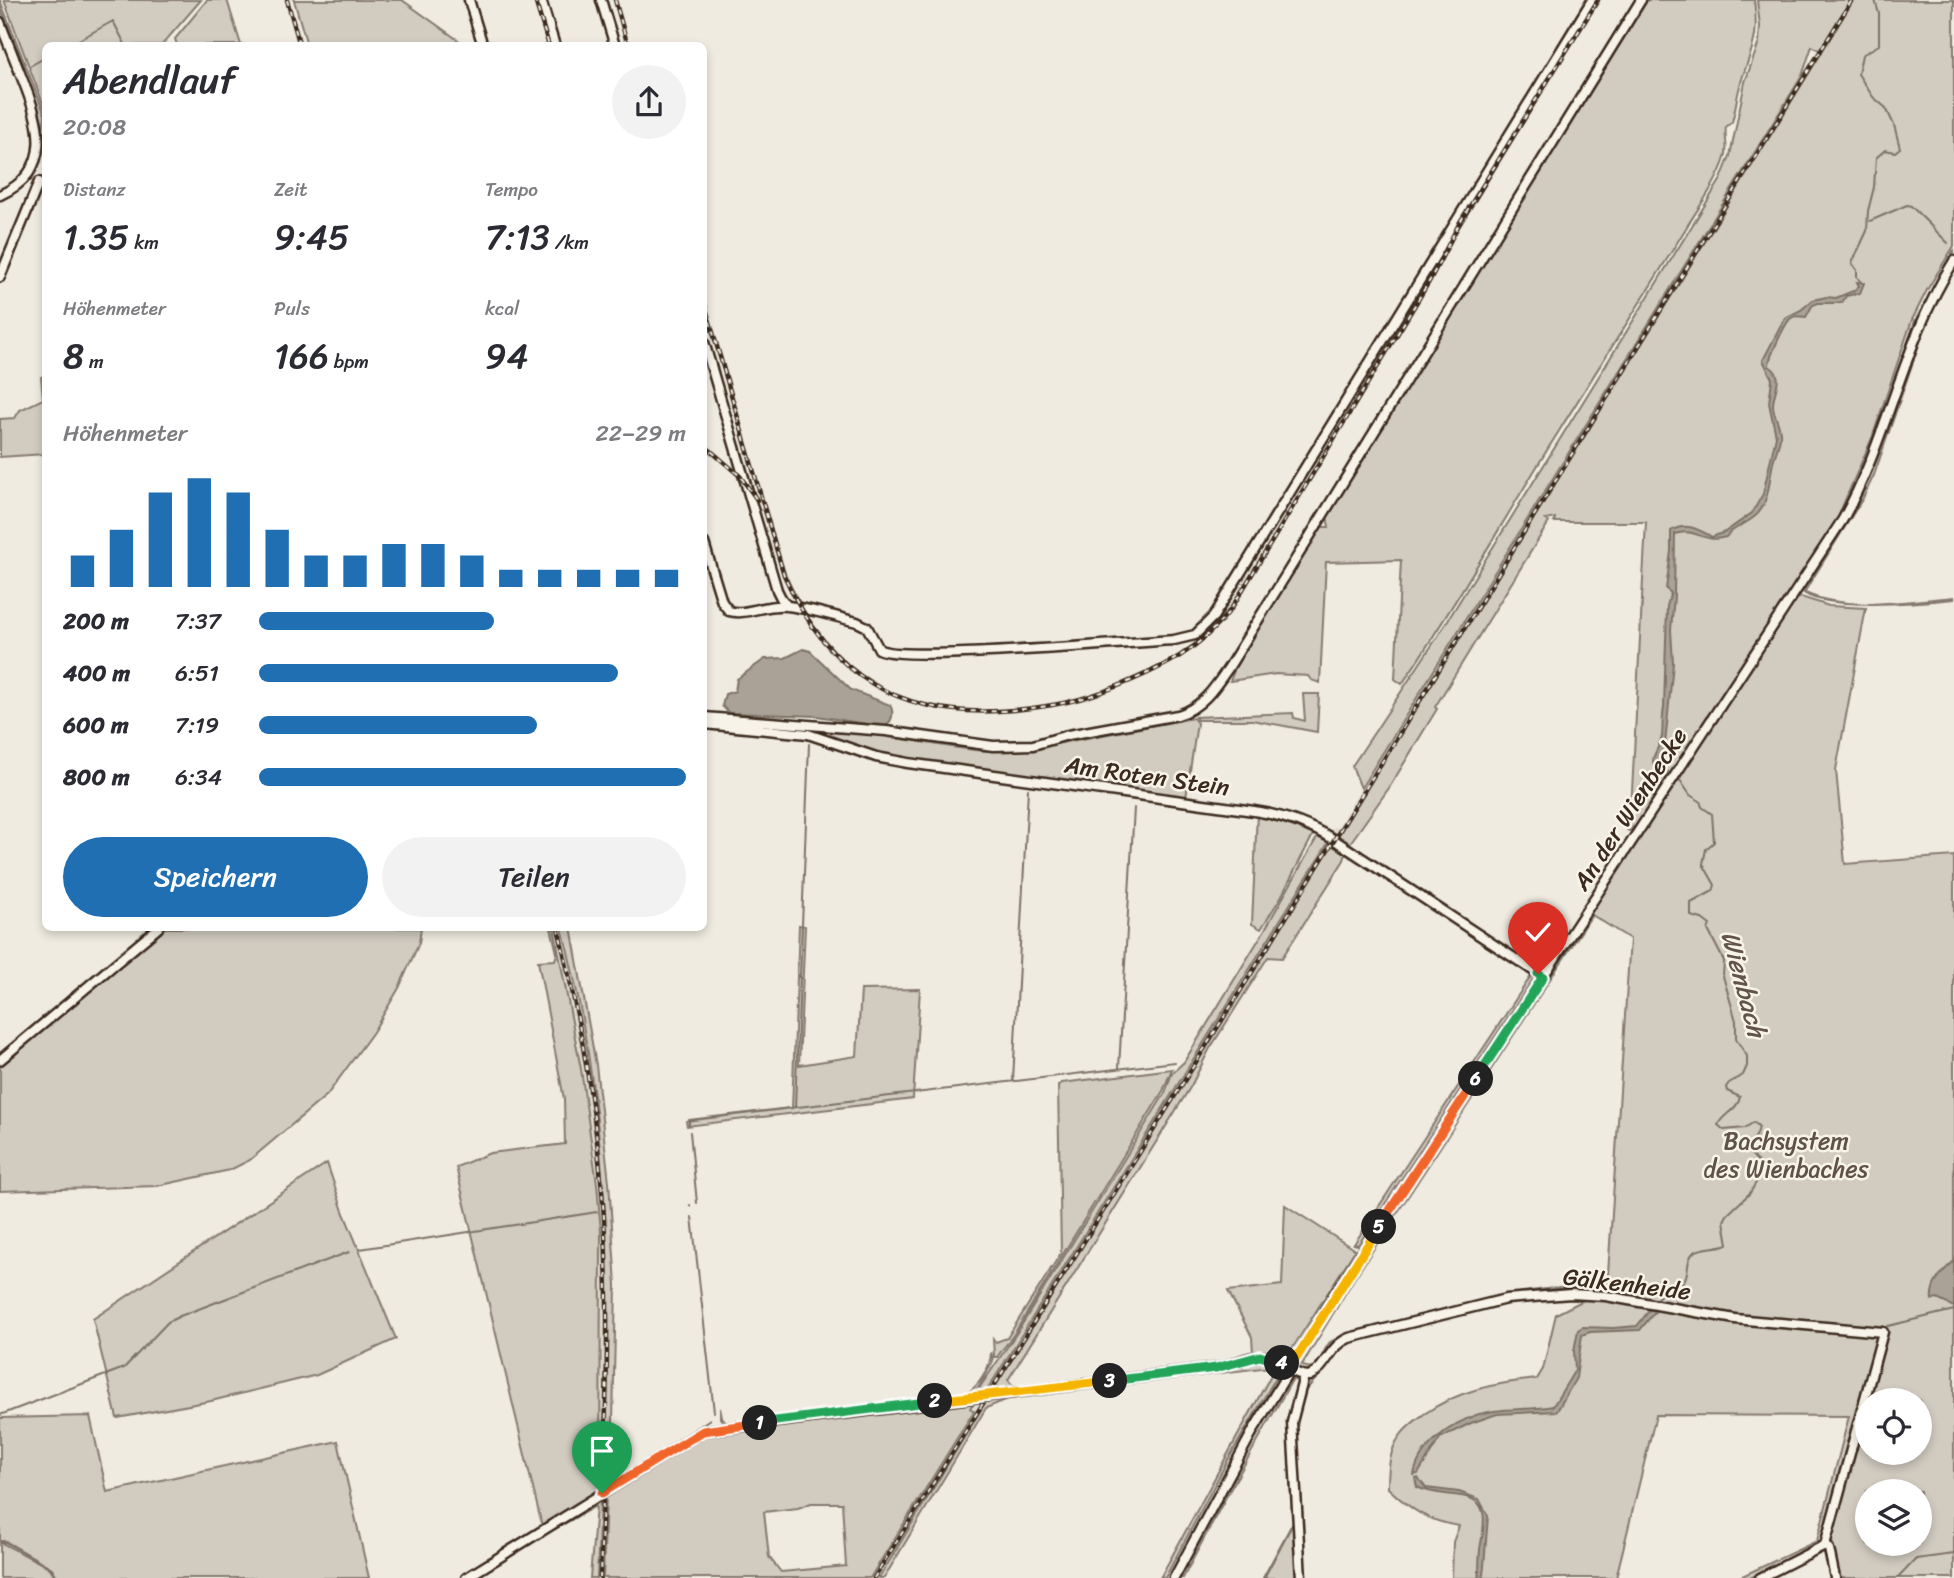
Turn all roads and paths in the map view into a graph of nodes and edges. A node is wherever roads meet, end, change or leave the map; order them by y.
1 (469, 0) edge
2 (541, 0) edge
3 (601, 0) edge
4 (1592, 0) edge
5 (1641, 0) edge
6 (0, 22) edge
7 (482, 42) edge
8 (554, 42) edge
9 (614, 42) edge
10 (39, 142) junction
11 (42, 147) edge
12 (32, 167) junction
13 (42, 181) edge
14 (42, 183) edge
15 (0, 195) edge
16 (1954, 261) edge
17 (0, 277) edge
18 (707, 352) edge
19 (707, 553) edge
20 (778, 590) junction
21 (767, 606) junction
22 (787, 606) junction
23 (707, 717) edge
24 (707, 724) edge
25 (154, 931) edge
26 (1543, 977) junction
27 (0, 1060) edge
28 (1290, 1368) junction
29 (1304, 1376) junction
30 (1825, 1545) junction
31 (466, 1578) edge
32 (1174, 1578) edge
33 (1301, 1578) edge
34 (1760, 1578) edge
35 (1835, 1578) edge

1 - 7 street
2 - 8 street
3 - 9 street
4 - 22 street
5 - 23 street
6 - 10 street
10 - 11 street
10 - 12 street
12 - 13 street
12 - 15 street
14 - 17 street
16 - 26 street, An der Wienbecke
18 - 20 street
19 - 21 street
20 - 21 street
20 - 22 street
21 - 22 street
24 - 26 street, Am Roten Stein
25 - 27 street
26 - 28 street, An der Wienbecke
28 - 29 street
28 - 31 street
28 - 32 street, An der Wienbecke
29 - 30 street, Gälkenheide
29 - 33 street
30 - 34 street
30 - 35 street

